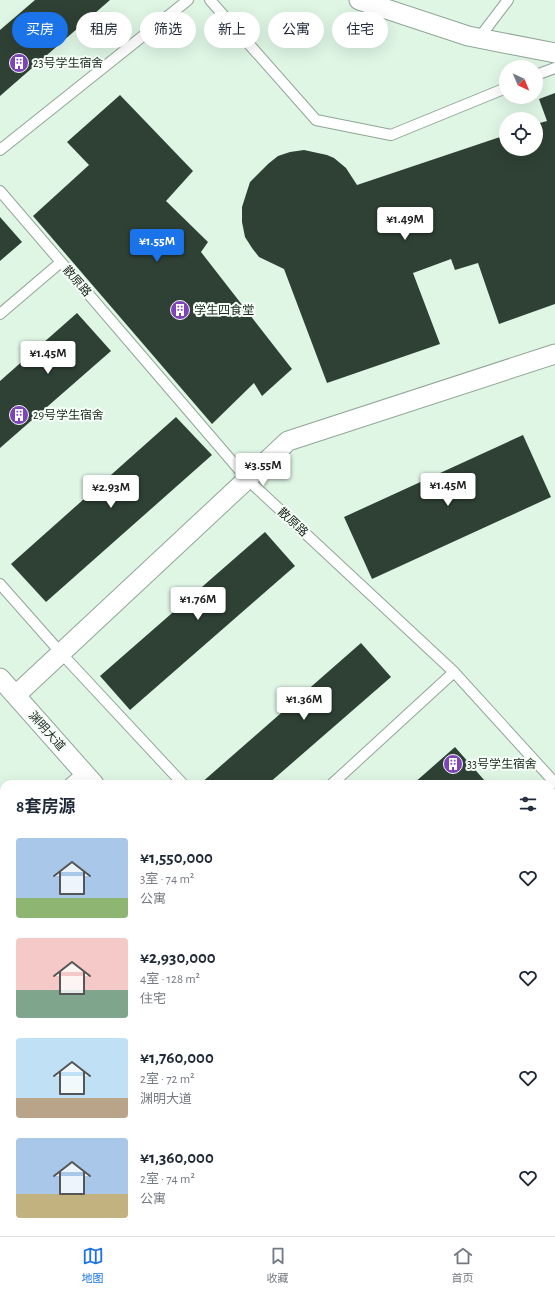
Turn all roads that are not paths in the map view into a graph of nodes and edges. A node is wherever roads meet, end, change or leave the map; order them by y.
1 (188, 0) edge
2 (210, 0) edge
3 (359, 0) edge
4 (508, 0) edge
5 (479, 38) junction
6 (555, 53) edge
7 (555, 68) edge
8 (543, 72) edge
9 (499, 91) edge
10 (0, 150) edge
11 (0, 191) edge
12 (61, 262) junction
13 (0, 314) edge
14 (555, 354) edge
15 (248, 480) junction
16 (0, 584) edge
17 (61, 653) junction
18 (454, 672) junction
19 (0, 678) edge
20 (16, 696) junction
21 (89, 778) edge
22 (179, 780) edge
23 (336, 780) edge
24 (552, 780) edge

1 - 10 lane
2 - 9 lane
3 - 5 street
4 - 5 lane
5 - 6 street
7 - 8 lane
11 - 12 lane, 散原路
12 - 13 lane
12 - 15 lane, 散原路
14 - 15 street
15 - 17 street
15 - 18 lane, 散原路
16 - 17 lane
17 - 20 street
17 - 22 lane
18 - 23 lane
18 - 24 lane, 散原路
19 - 20 street, 渊明大道
20 - 21 street, 渊明大道

